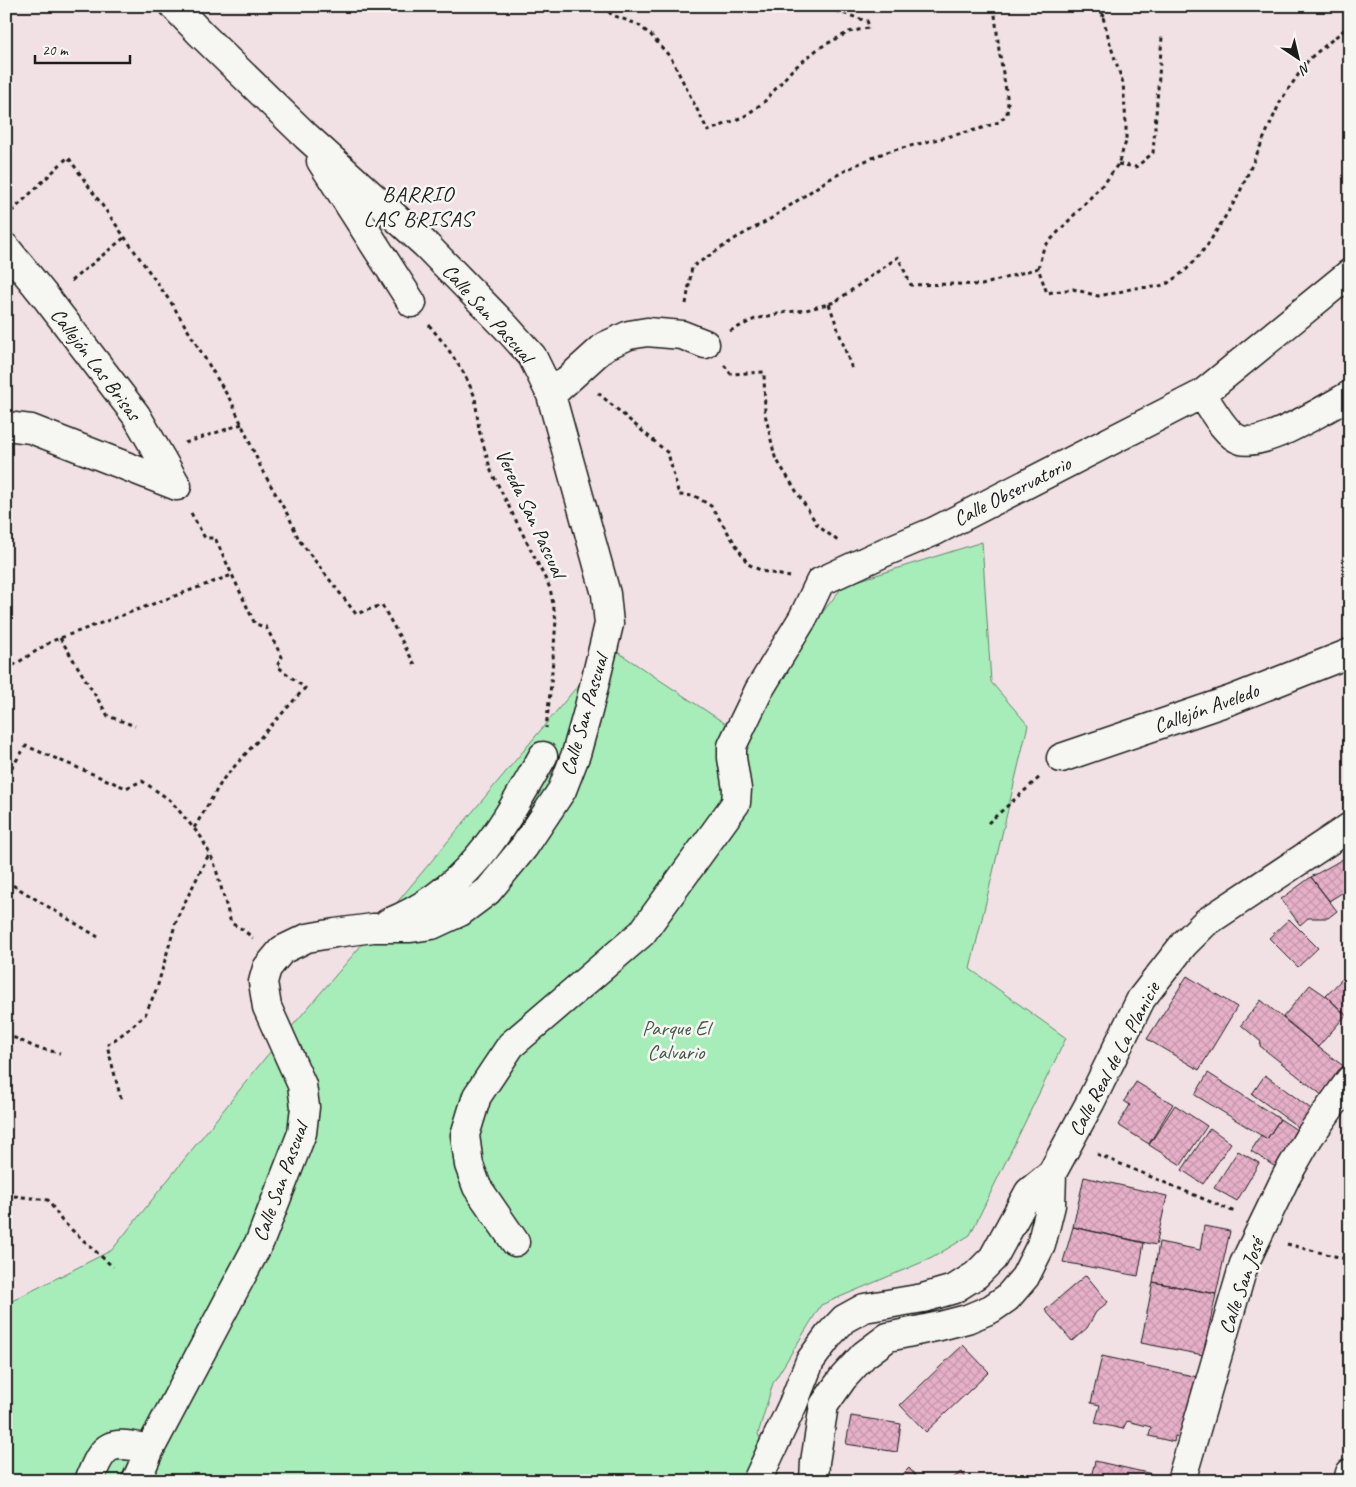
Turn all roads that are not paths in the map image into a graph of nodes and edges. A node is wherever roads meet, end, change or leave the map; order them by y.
1 (174, 6) edge
2 (306, 136) junction
3 (6, 248) edge
4 (1350, 273) edge
5 (412, 303) road end
6 (694, 339) road end
7 (1202, 394) junction
8 (551, 395) junction
9 (1350, 395) edge
10 (6, 426) edge
11 (1350, 653) edge
12 (543, 756) road end
13 (1060, 758) road end
14 (1350, 827) edge
15 (372, 928) junction
16 (1350, 1080) edge
17 (1052, 1173) junction
18 (515, 1242) dead end
19 (150, 1449) junction
20 (1350, 1473) edge
21 (89, 1481) edge
22 (136, 1481) edge
23 (757, 1481) edge
24 (814, 1481) edge
25 (1181, 1481) edge
26 (1348, 1481) edge

1 - 2 street, Calle San Pascual
2 - 5 street
2 - 8 street, Calle San Pascual
3 - 10 street, Callejón Las Brisas
4 - 7 street, Calle Observatorio
6 - 8 street
7 - 9 street
7 - 18 street, Calle Observatorio
8 - 15 street, Calle San Pascual
11 - 13 street, Callejón Aveledo
12 - 15 street
14 - 17 street, Calle Real de La Planicie
15 - 19 street, Calle San Pascual
16 - 25 street, Calle San José
17 - 23 street, Calle Real de La Planicie
17 - 24 street, Calle Real de La Planicie
19 - 21 street
19 - 22 street, Calle San Pascual
20 - 26 street

